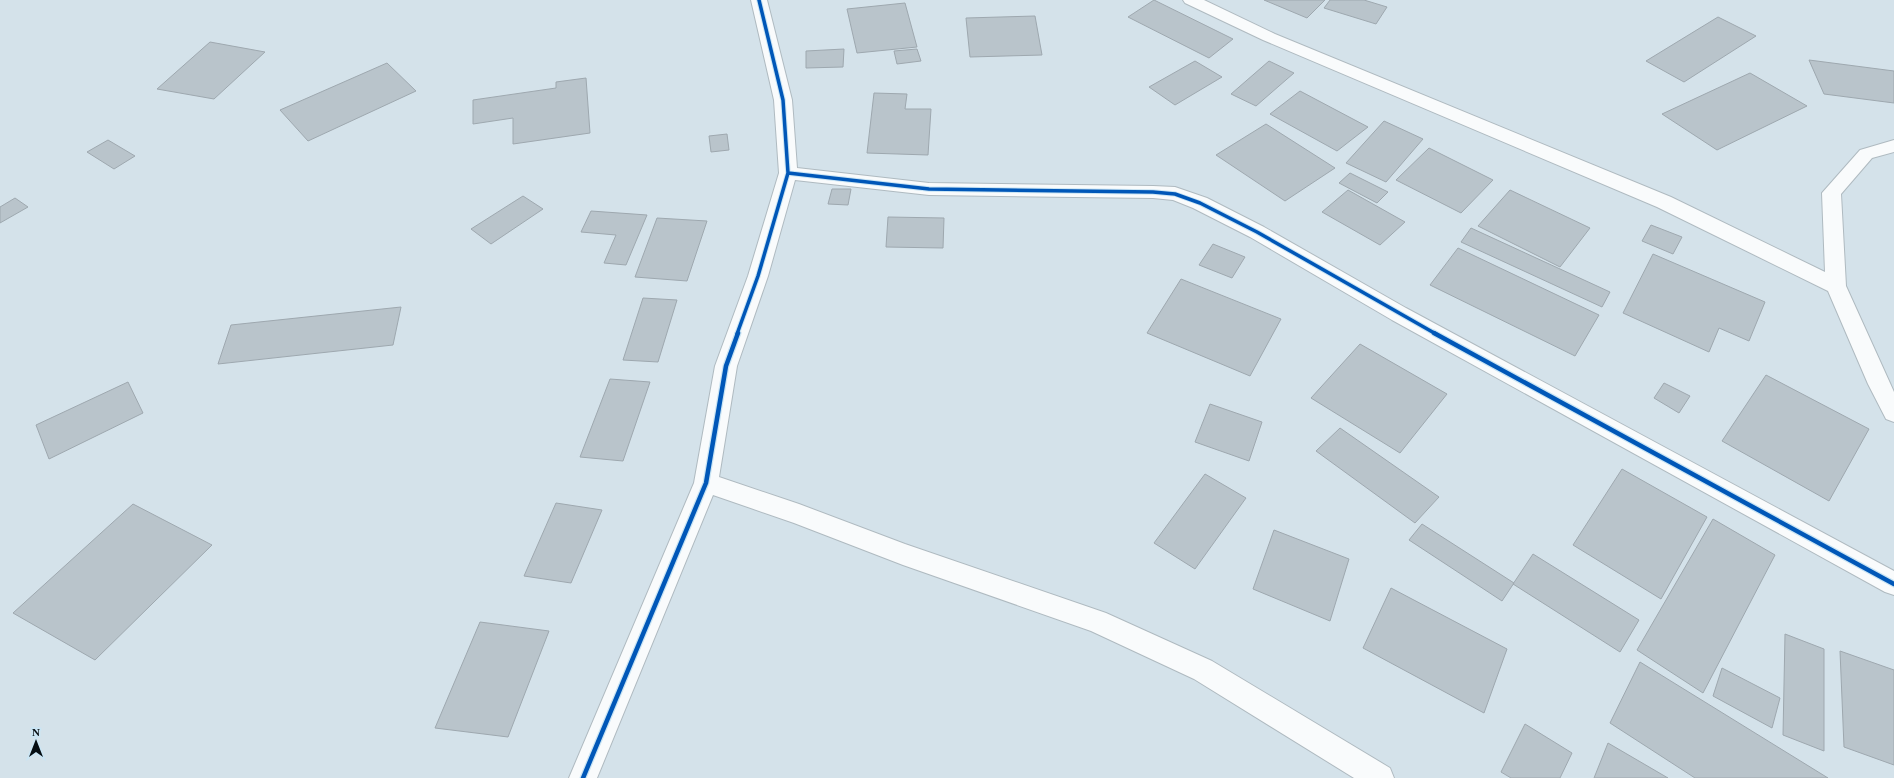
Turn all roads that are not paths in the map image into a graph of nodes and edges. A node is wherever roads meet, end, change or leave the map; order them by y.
1 (759, 0) edge
2 (1191, 0) edge
3 (1894, 146) edge
4 (788, 172) junction
5 (1836, 286) junction
6 (1894, 413) edge
7 (706, 483) junction
8 (1894, 584) edge
9 (583, 778) edge
10 (1380, 778) edge

1 - 4 street
2 - 5 street
3 - 5 street
4 - 7 street
4 - 8 street
5 - 6 street
7 - 9 street
7 - 10 street

